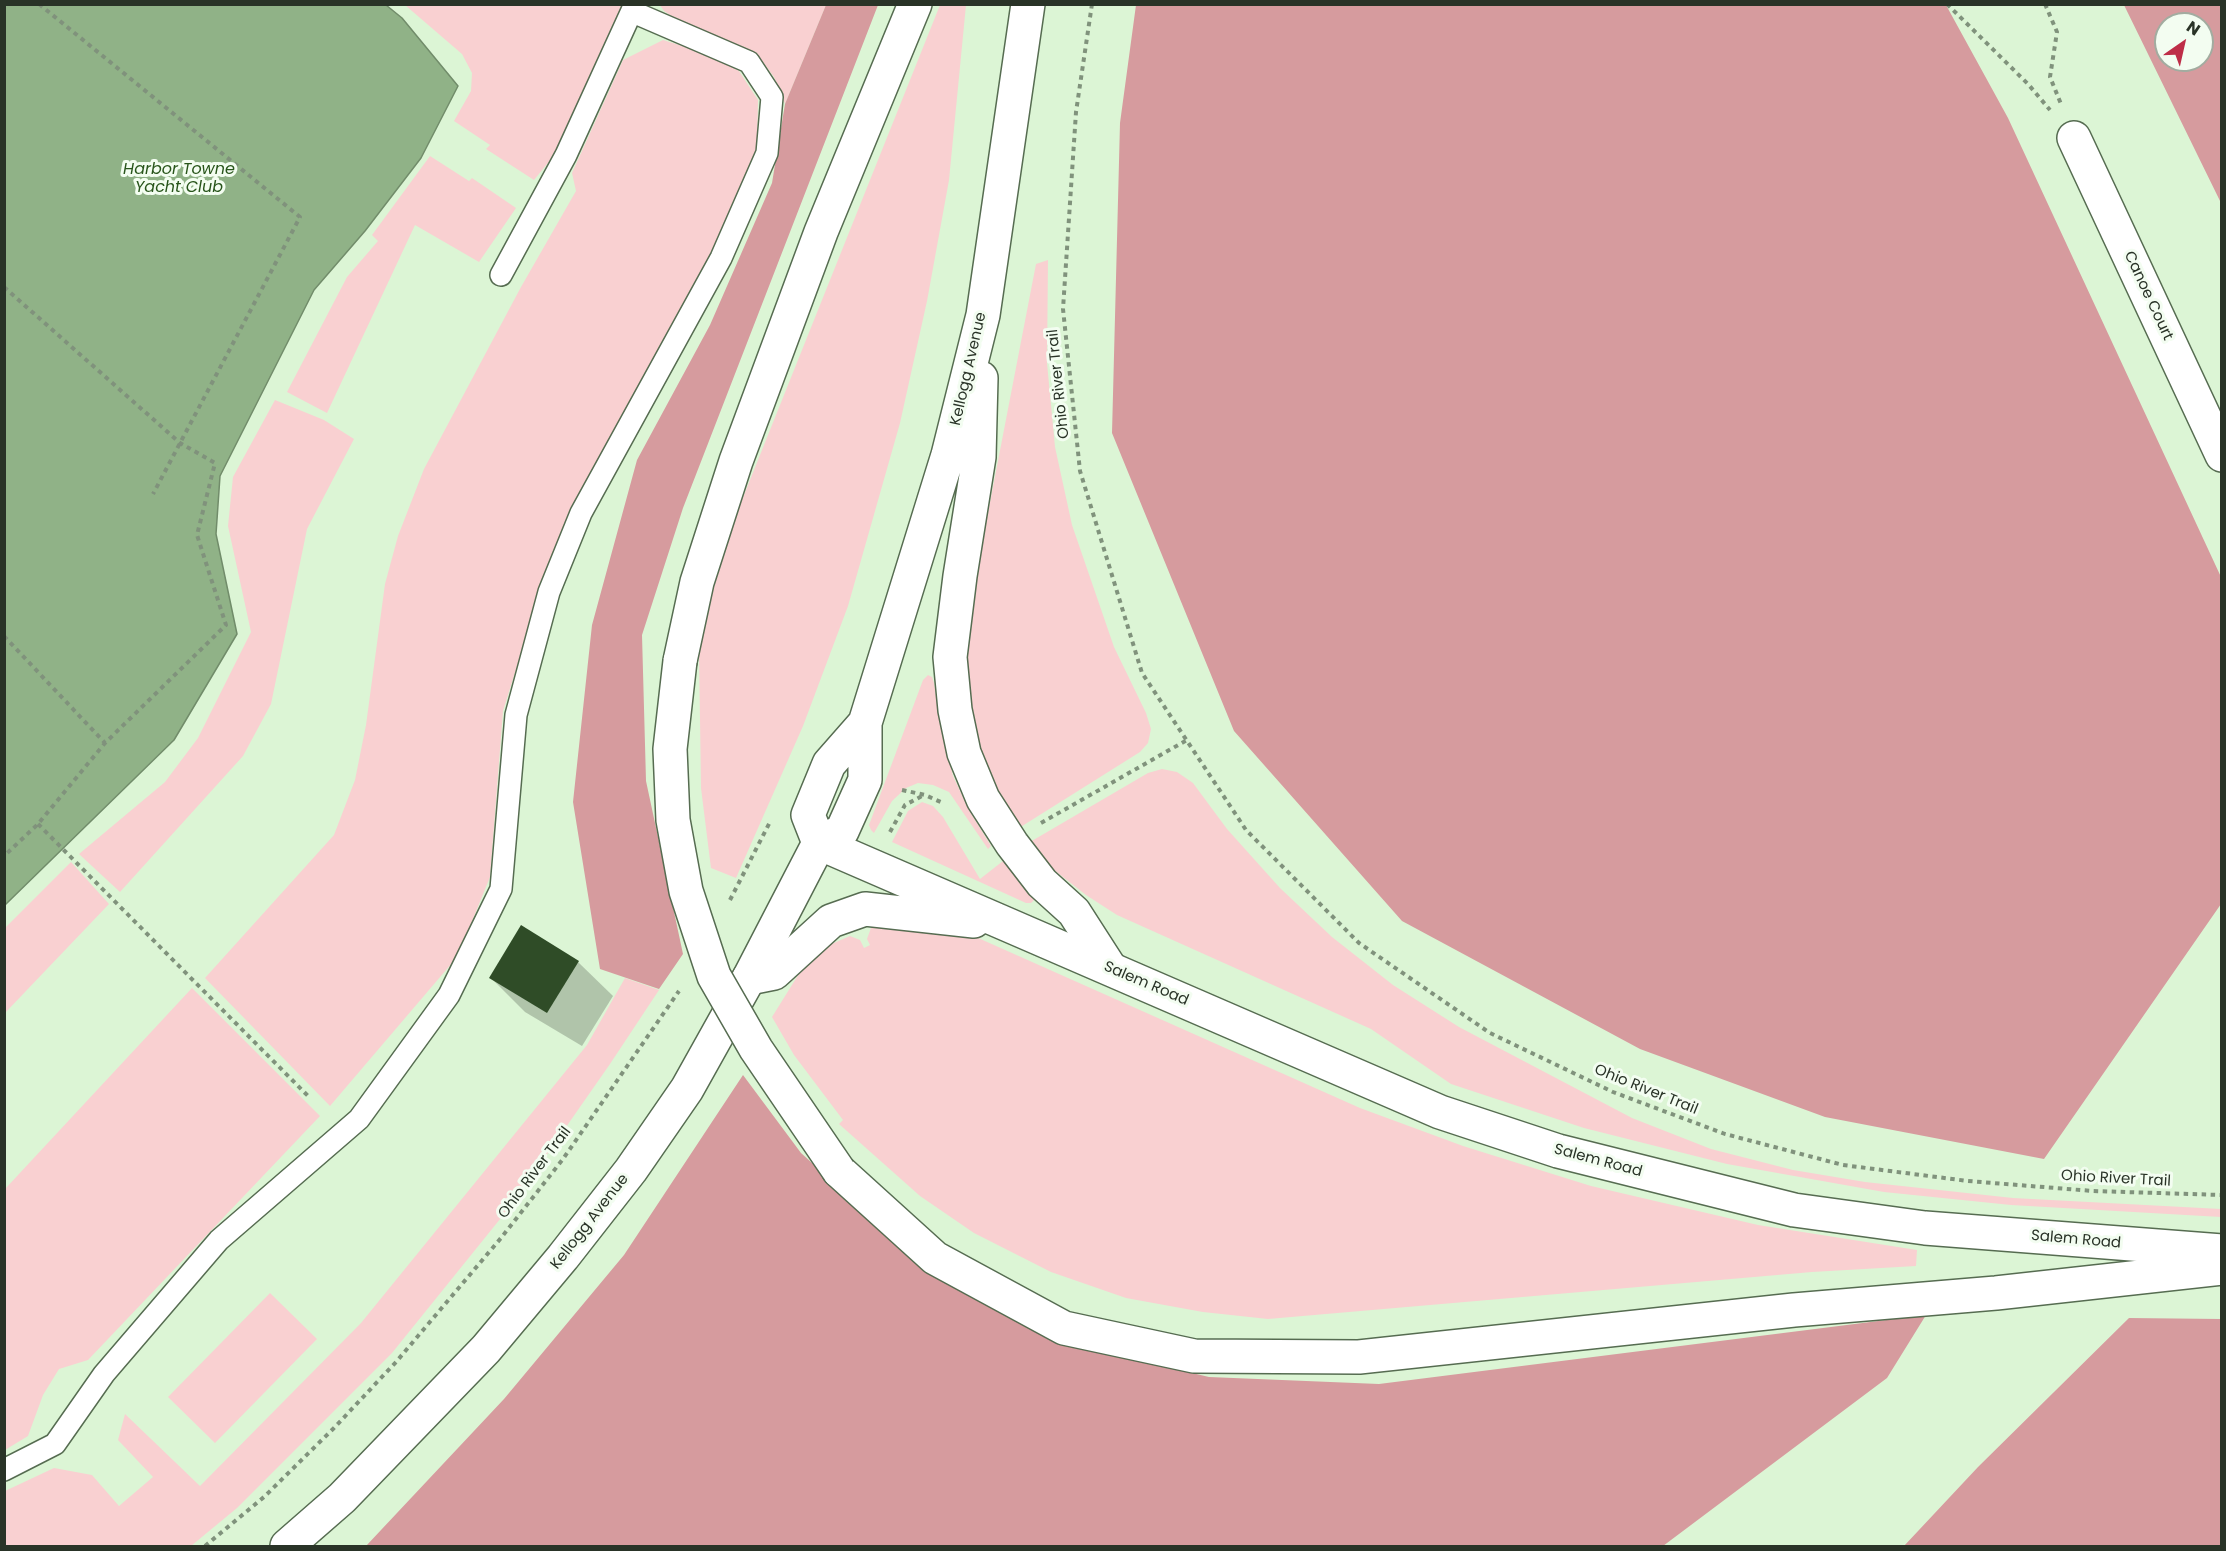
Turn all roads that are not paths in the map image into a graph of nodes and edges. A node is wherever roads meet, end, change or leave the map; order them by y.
1 (915, 4) edge
2 (1028, 4) edge
3 (634, 8) edge
4 (2074, 138) road end
5 (501, 275) dead end
6 (983, 315) junction
7 (2222, 455) edge
8 (819, 843) junction
9 (1012, 926) junction
10 (1110, 968) junction
11 (748, 978) junction
12 (2222, 1251) edge
13 (2222, 1268) edge
14 (4, 1470) edge
15 (287, 1546) edge

1 - 13 main road, bridge
2 - 6 main road, Kellogg Avenue
3 - 5 lane
3 - 14 lane
4 - 7 main road, Canoe Court
6 - 8 main road, Kellogg Avenue
6 - 10 main road
8 - 9 main road, Salem Road
8 - 11 main road, Kellogg Avenue
9 - 10 main road, Salem Road
9 - 11 main road, Salem Road
10 - 12 main road, Salem Road
11 - 15 main road, Kellogg Avenue

